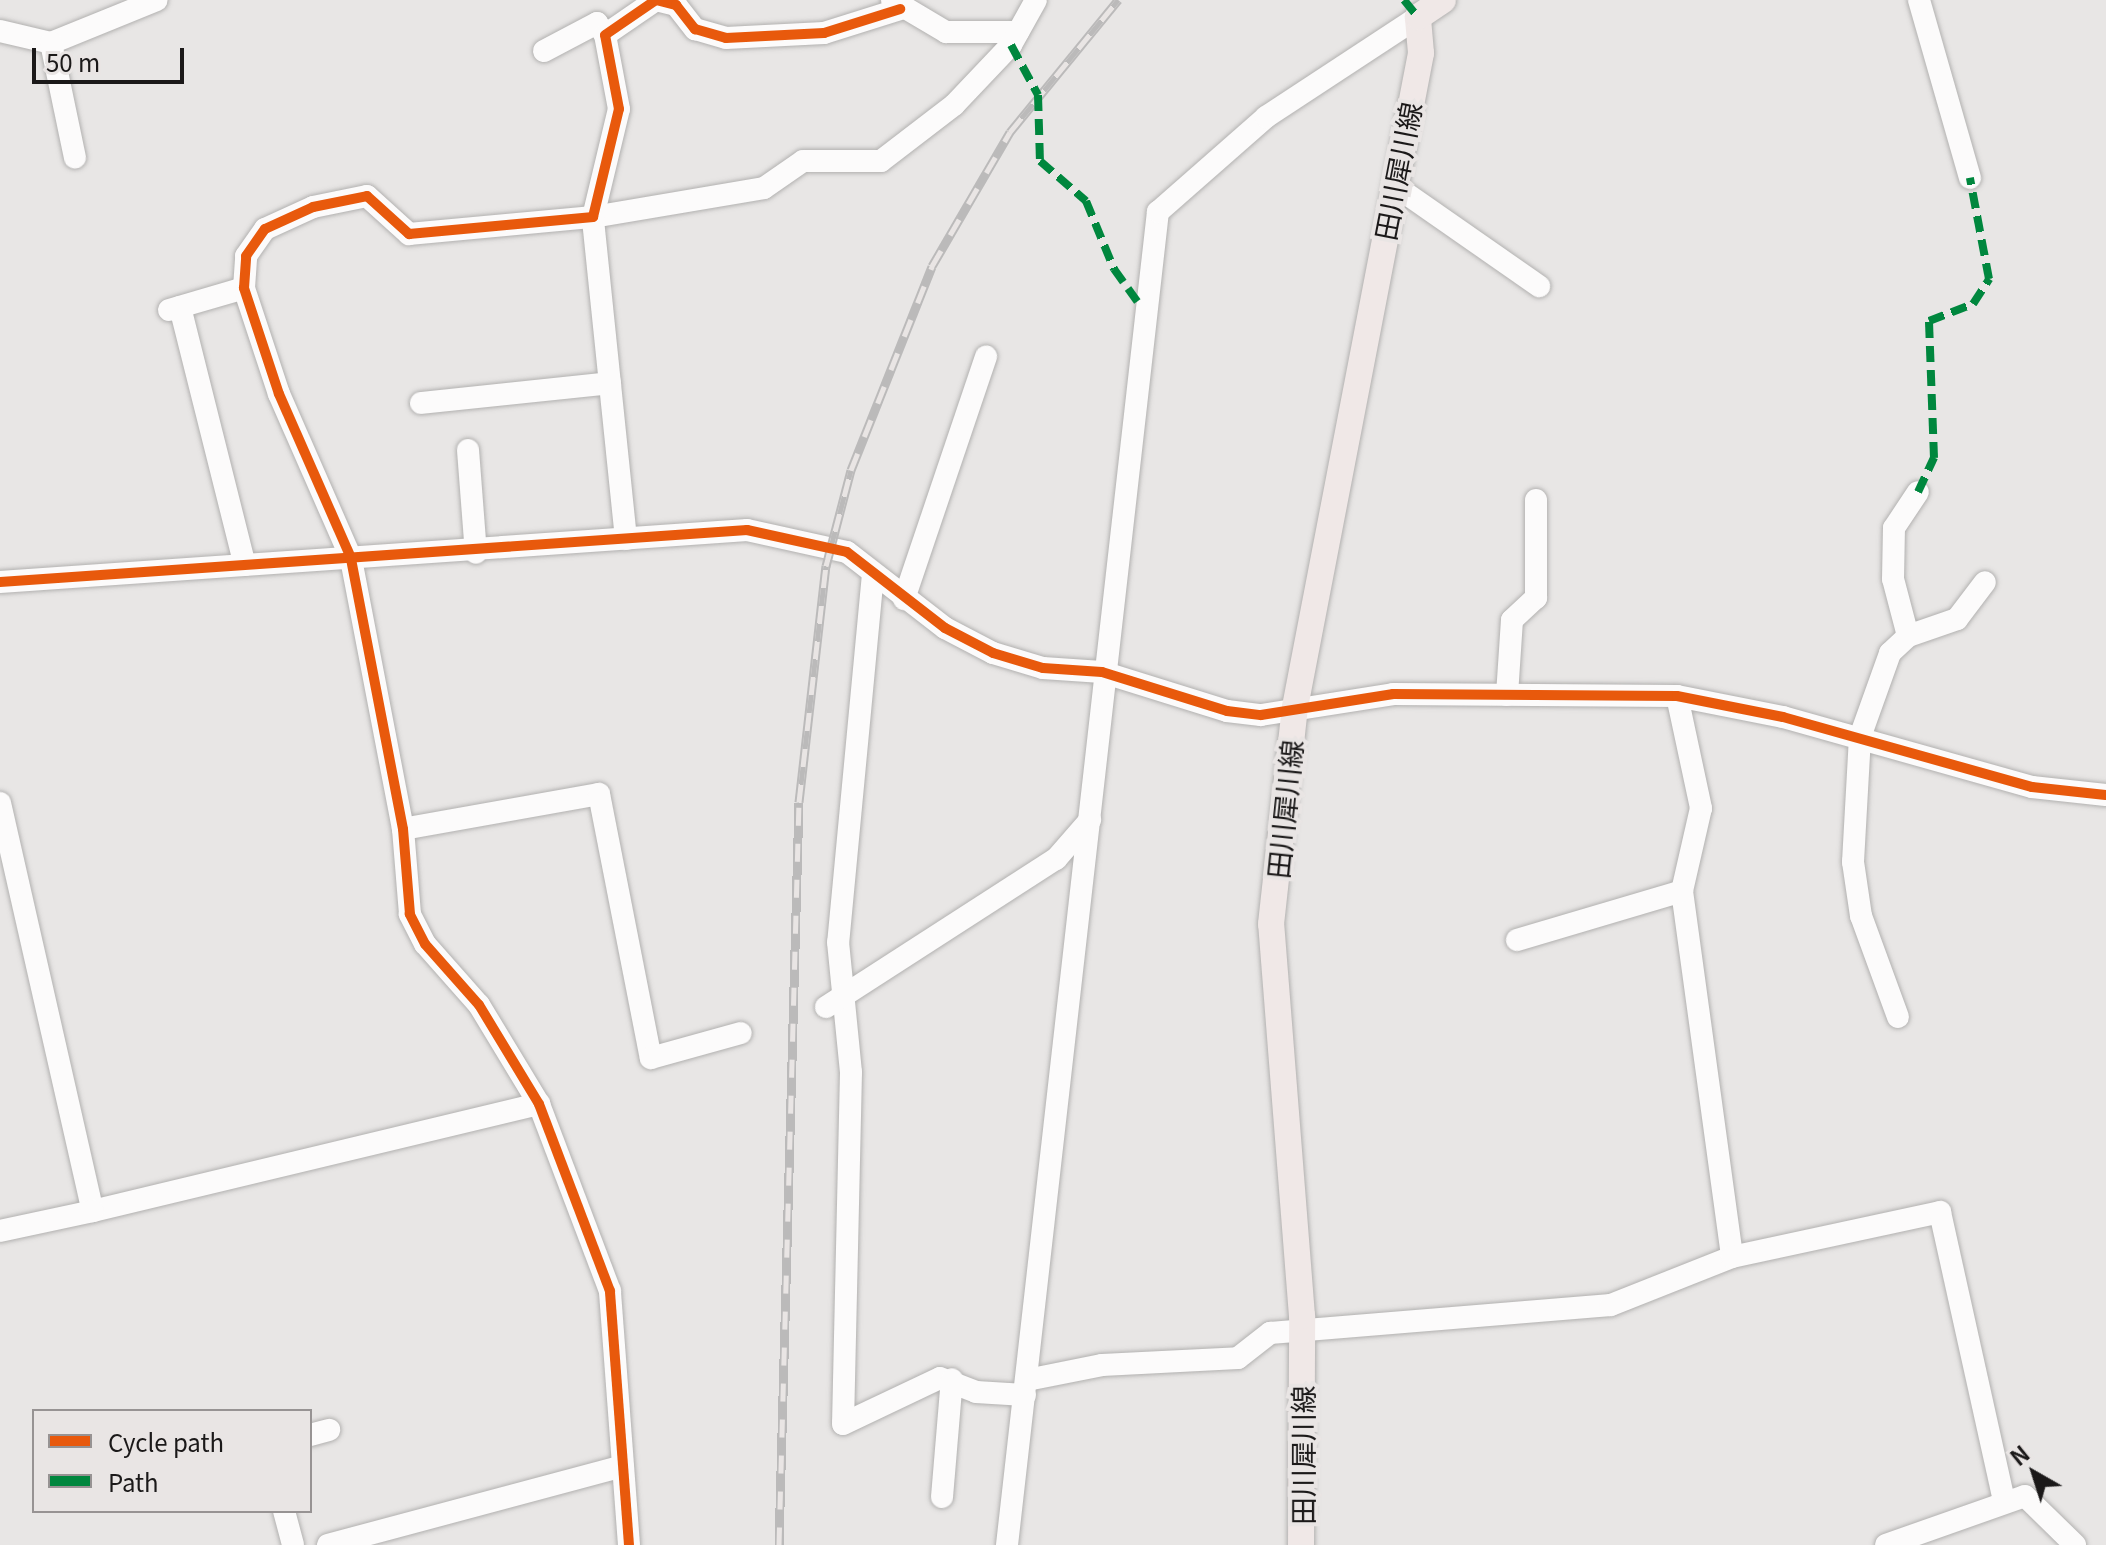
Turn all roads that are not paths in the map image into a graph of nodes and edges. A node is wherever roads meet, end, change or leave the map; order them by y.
1 (157, 0) edge
2 (1036, 0) edge
3 (1443, 0) edge
4 (1919, 0) edge
5 (677, 2) edge
6 (896, 5) edge
7 (1418, 17) junction
8 (0, 31) edge
9 (1018, 32) junction
10 (605, 35) junction
11 (51, 43) junction
12 (544, 51) dead end
13 (75, 158) dead end
14 (1970, 178) dead end
15 (1394, 185) junction
16 (593, 217) junction
17 (1539, 286) dead end
18 (244, 288) junction
19 (986, 357) dead end
20 (610, 383) junction
21 (421, 403) dead end
22 (468, 450) dead end
23 (1918, 492) dead end
24 (1536, 500) dead end
25 (626, 539) junction
26 (476, 553) junction
27 (351, 558) junction
28 (245, 565) junction
29 (873, 574) junction
30 (0, 582) edge
31 (1985, 582) dead end
32 (904, 599) junction
33 (1908, 636) junction
34 (1102, 672) junction
35 (1507, 695) junction
36 (1677, 696) junction
37 (1295, 707) junction
38 (1860, 737) junction
39 (2106, 795) edge
40 (0, 803) edge
41 (1090, 820) junction
42 (403, 829) junction
43 (1682, 891) junction
44 (1517, 940) dead end
45 (835, 1004) junction
46 (1898, 1017) dead end
47 (741, 1033) dead end
48 (539, 1104) junction
49 (93, 1211) junction
50 (0, 1231) edge
51 (1732, 1257) junction
52 (1302, 1331) junction
53 (952, 1379) junction
54 (1026, 1387) junction
55 (622, 1466) junction
56 (942, 1497) dead end
57 (2004, 1500) junction
58 (285, 1513) edge
59 (293, 1545) edge
60 (328, 1545) edge
61 (629, 1545) edge
62 (1007, 1545) edge
63 (1301, 1545) edge
64 (1886, 1545) edge
65 (2075, 1545) edge

1 - 11 street
2 - 9 street
3 - 7 main road
4 - 14 street
5 - 6 street
5 - 10 street
6 - 9 street
7 - 15 main road, 田川犀川線
7 - 34 street
8 - 11 street
9 - 16 street
10 - 12 street
10 - 16 street
11 - 13 street
15 - 17 street
15 - 37 main road, 田川犀川線
16 - 18 street
16 - 20 street
18 - 27 street
18 - 28 street
19 - 32 street
20 - 21 street
20 - 25 street
22 - 26 street
23 - 33 street
24 - 35 street
25 - 26 street
25 - 29 street
26 - 27 street
27 - 28 street
27 - 42 street
28 - 30 street
29 - 32 street
29 - 45 street
31 - 33 street
32 - 34 street
33 - 38 street
34 - 37 street
34 - 41 street
35 - 36 street
35 - 37 street
36 - 38 street
36 - 43 street
37 - 52 main road, 田川犀川線
38 - 39 street
38 - 46 street
40 - 49 street
41 - 45 street
41 - 54 street
42 - 47 street
42 - 48 street
43 - 44 street
43 - 51 street
45 - 53 street
48 - 49 street
48 - 55 street
49 - 50 street
51 - 52 street
51 - 57 street
52 - 54 street
52 - 63 main road, 田川犀川線
53 - 54 street
53 - 56 street
54 - 62 street
55 - 60 street
55 - 61 street
57 - 64 street
57 - 65 street
58 - 59 street

